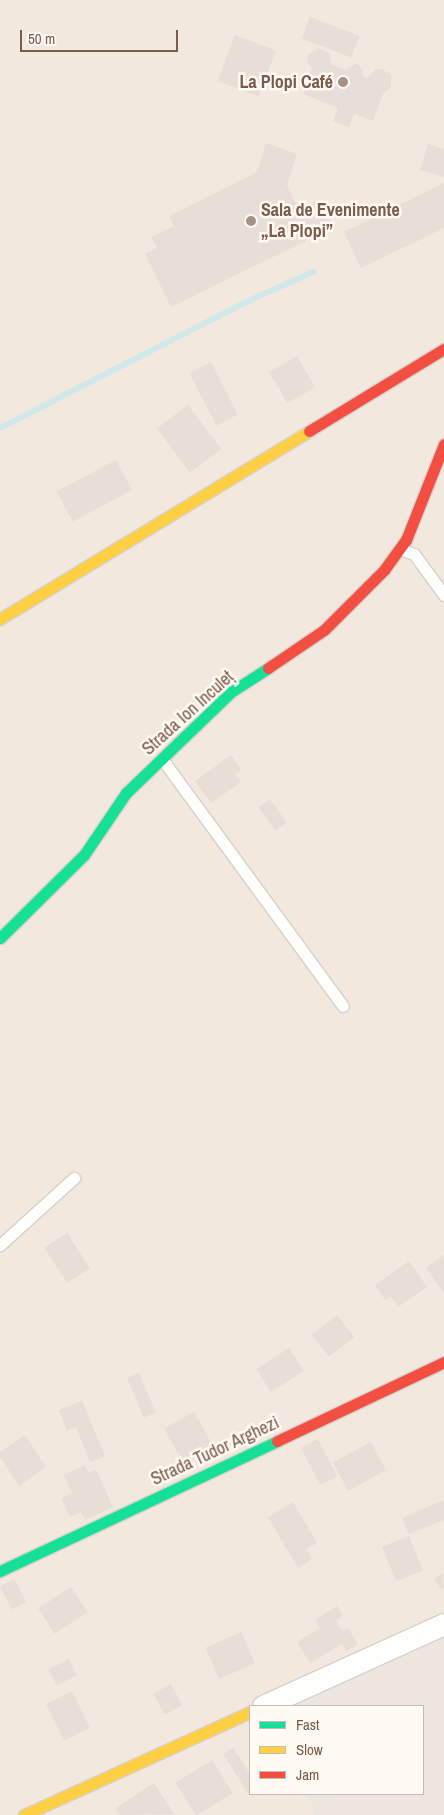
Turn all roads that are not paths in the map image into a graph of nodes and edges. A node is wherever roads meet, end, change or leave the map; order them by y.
1 (444, 350) edge
2 (444, 444) edge
3 (400, 549) junction
4 (444, 595) edge
5 (0, 620) edge
6 (162, 759) junction
7 (0, 938) edge
8 (343, 1006) dead end
9 (74, 1178) dead end
10 (0, 1244) edge
11 (444, 1362) edge
12 (0, 1571) edge
13 (444, 1624) edge
14 (265, 1705) edge
15 (249, 1712) edge
16 (24, 1815) edge

1 - 5 street
2 - 3 street, Strada Ion Inculeț
3 - 4 lane
3 - 6 street, Strada Ion Inculeț
6 - 7 street, Strada Ion Inculeț
6 - 8 lane
9 - 10 lane
11 - 12 street, Strada Tudor Arghezi
13 - 14 street
15 - 16 street

